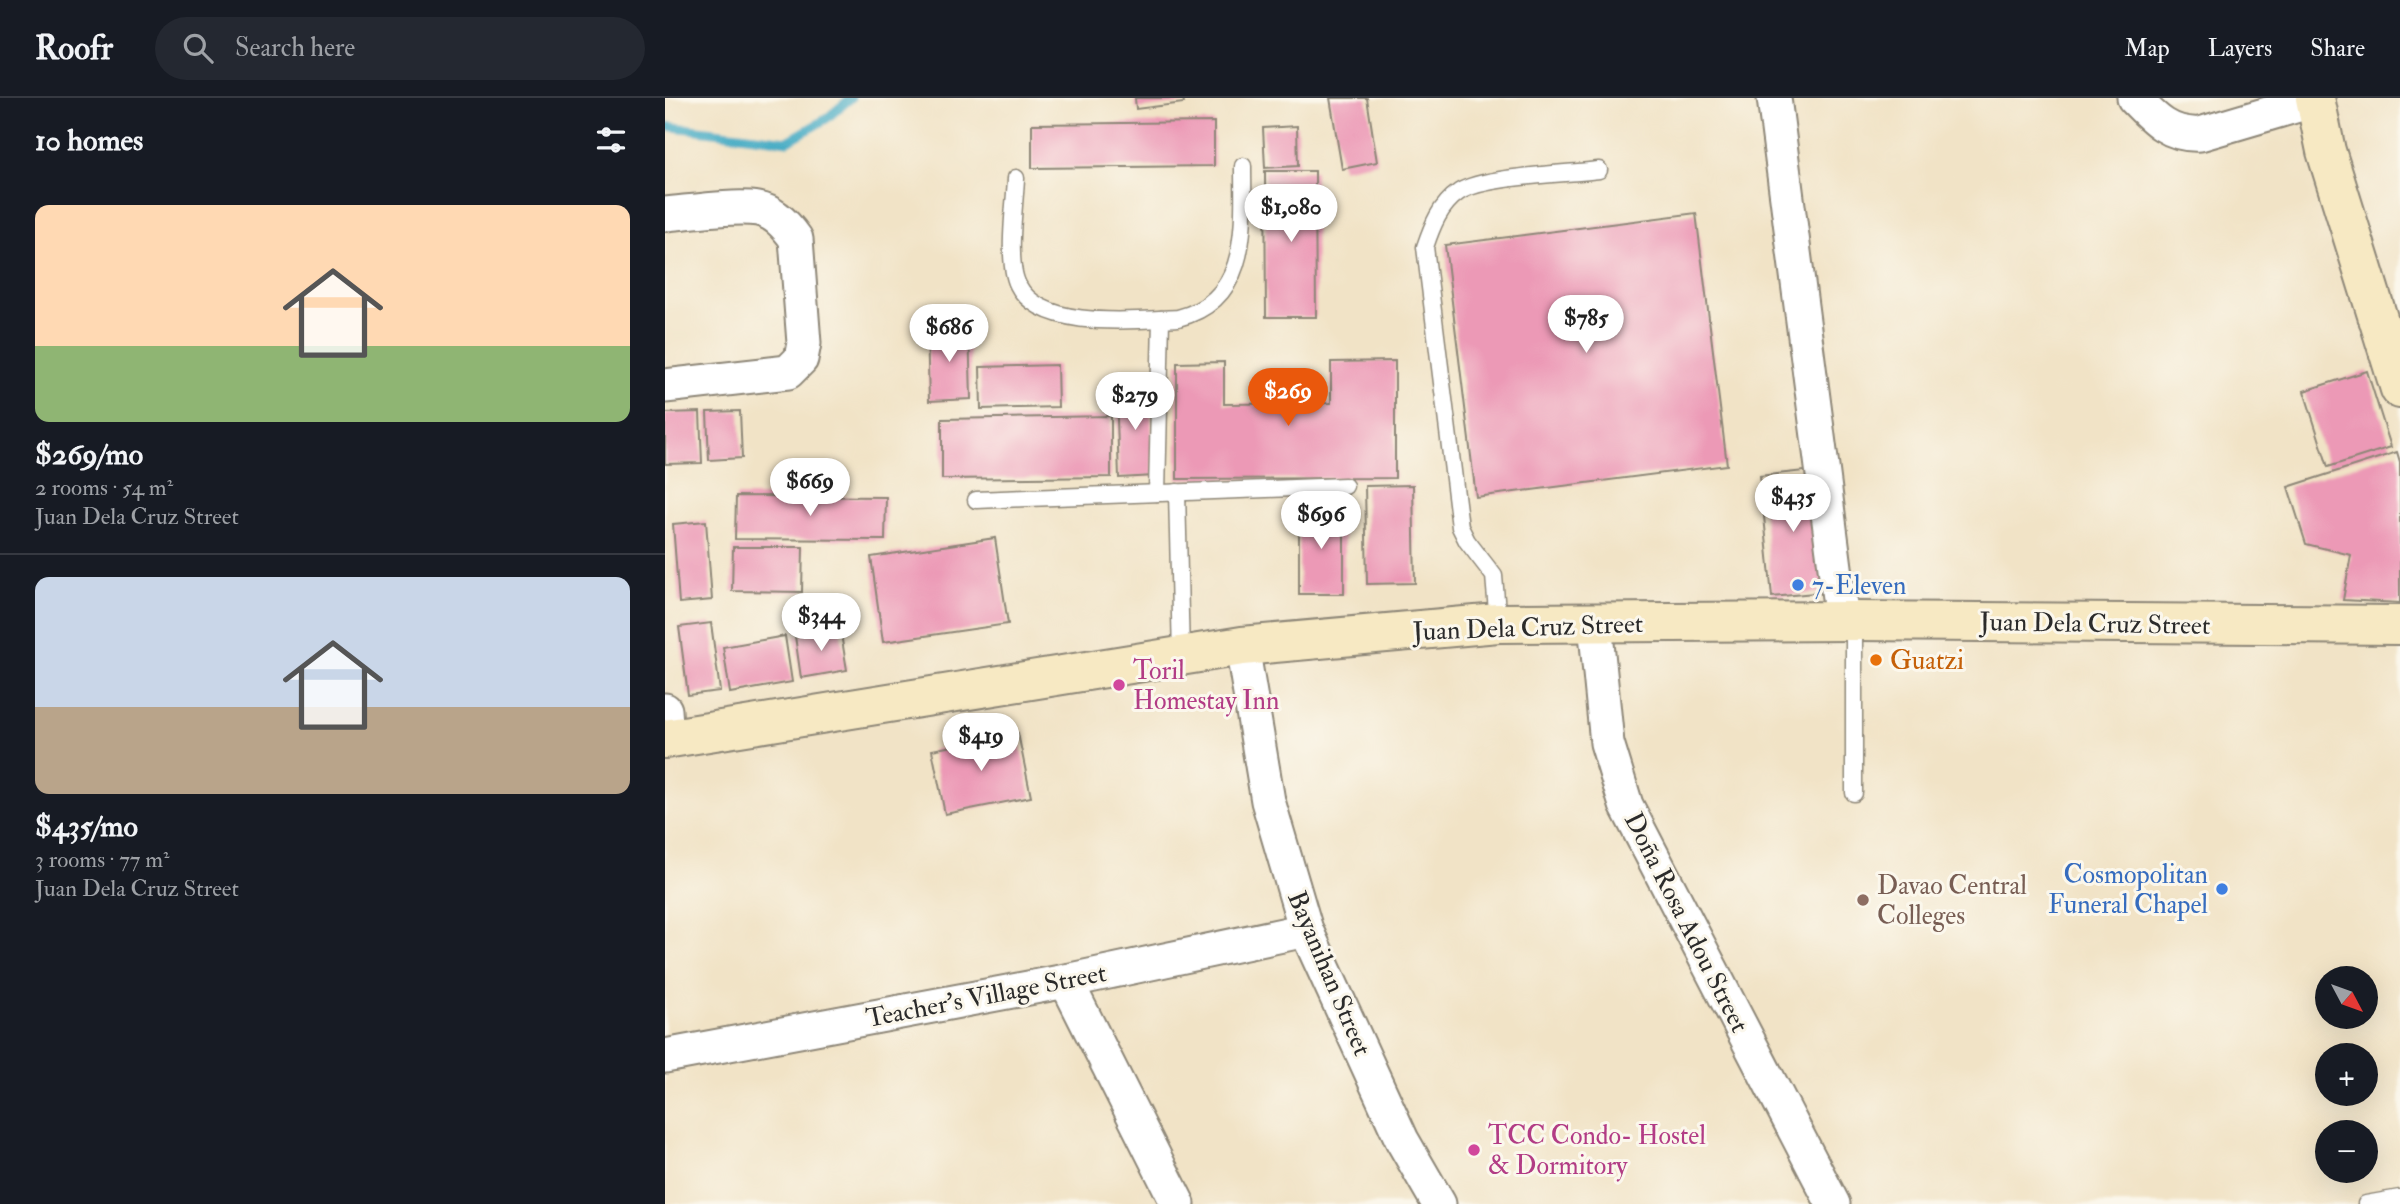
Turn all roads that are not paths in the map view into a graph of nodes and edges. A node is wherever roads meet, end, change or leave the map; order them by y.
1 (1774, 98) edge
2 (2134, 98) edge
3 (2315, 99) edge
4 (1243, 166) dead end
5 (1599, 170) dead end
6 (1016, 178) dead end
7 (665, 214) edge
8 (1161, 319) junction
9 (665, 386) edge
10 (2400, 389) edge
11 (1345, 486) dead end
12 (1177, 492) junction
13 (1157, 493) junction
14 (976, 500) dead end
15 (1848, 621) junction
16 (1595, 622) junction
17 (1498, 623) junction
18 (2400, 625) edge
19 (1242, 646) junction
20 (1181, 655) junction
21 (666, 729) edge
22 (1854, 793) dead end
23 (1306, 930) junction
24 (1066, 981) junction
25 (665, 1056) edge
26 (2400, 1198) edge
27 (1167, 1201) edge
28 (1439, 1204) edge
29 (1833, 1204) edge
30 (2367, 1204) edge

1 - 15 street
2 - 3 street
3 - 10 street
4 - 8 lane
5 - 17 lane
6 - 8 lane
7 - 9 street
8 - 13 lane
11 - 12 lane
12 - 13 lane
12 - 20 lane
13 - 14 lane
15 - 16 street, Juan Dela Cruz Street
15 - 18 street, Juan Dela Cruz Street
15 - 22 lane
16 - 17 street, Juan Dela Cruz Street
16 - 29 street, Doña Rosa Adou Street
17 - 19 street, Juan Dela Cruz Street
19 - 20 street, Juan Dela Cruz Street
19 - 23 street, Bayanihan Street
20 - 21 street, Juan Dela Cruz Street
23 - 24 street, Teacher's Village Street
23 - 28 street, Bayanihan Street
24 - 25 street, Teacher's Village Street
24 - 27 street
26 - 30 lane

